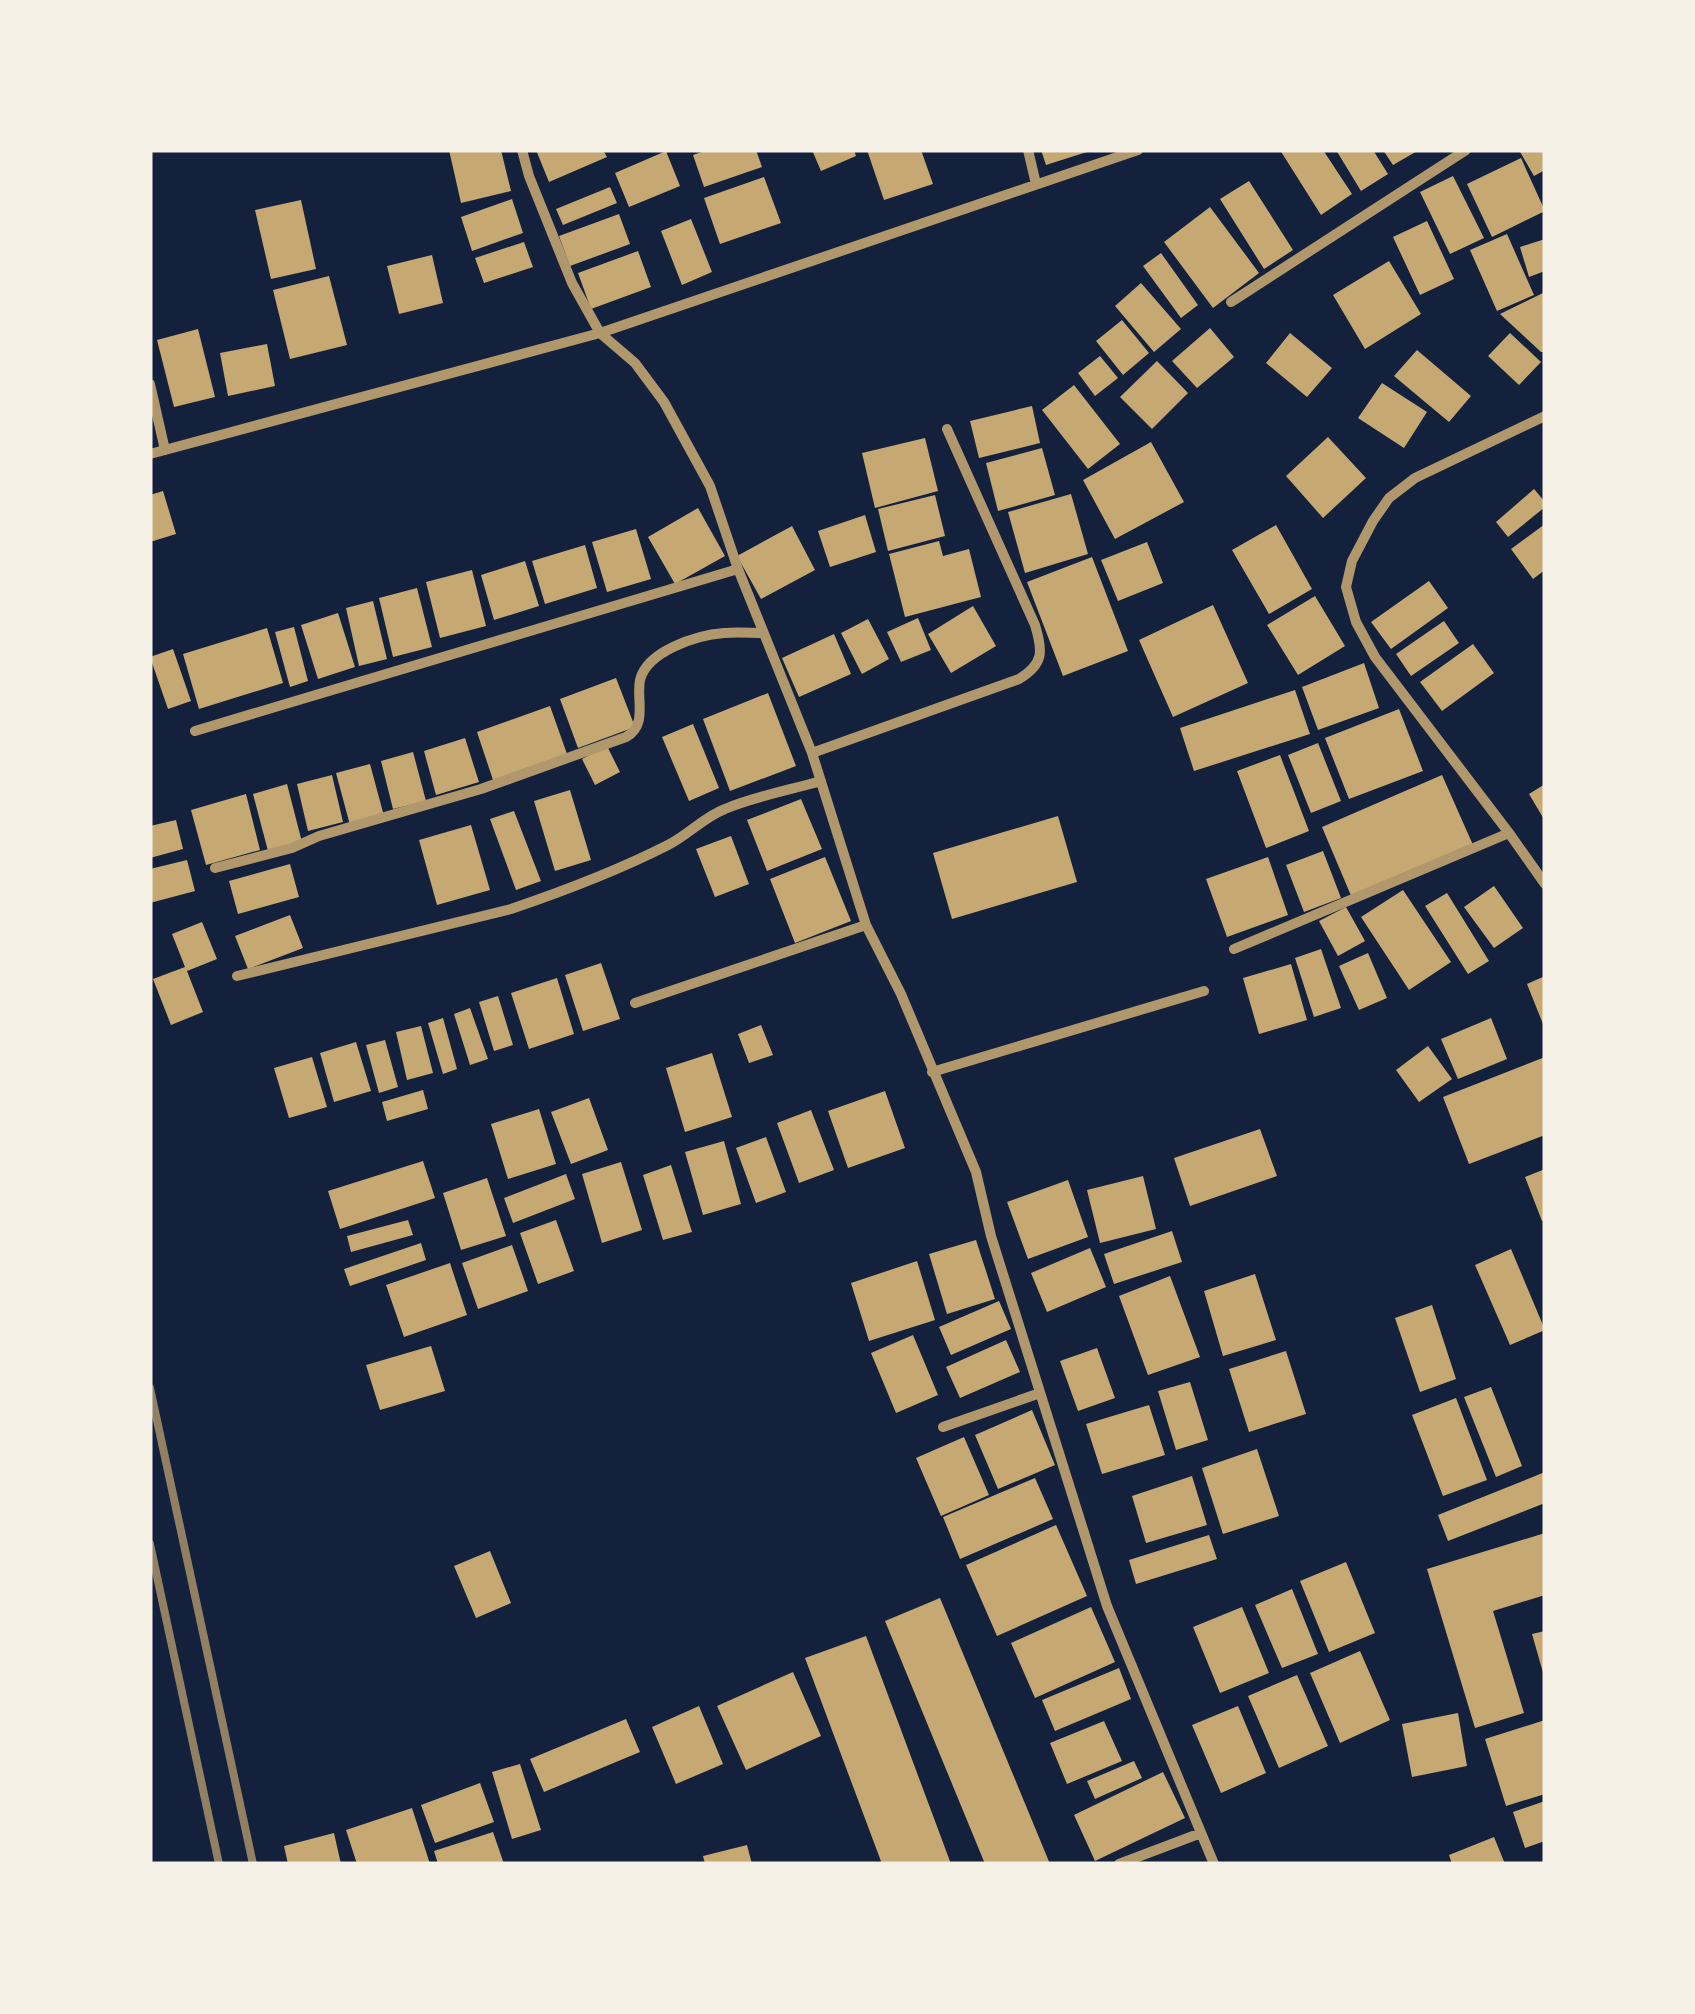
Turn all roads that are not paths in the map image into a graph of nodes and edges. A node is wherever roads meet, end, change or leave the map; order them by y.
1 (522, 150) edge
2 (1028, 150) edge
3 (1138, 150) edge
4 (1466, 150) edge
5 (1036, 184) junction
6 (1231, 302) dead end
7 (600, 333) junction
8 (150, 384) edge
9 (1545, 416) edge
10 (947, 429) dead end
11 (165, 450) junction
12 (150, 454) edge
13 (738, 569) junction
14 (764, 633) junction
15 (195, 731) dead end
16 (812, 754) junction
17 (822, 781) junction
18 (1510, 833) junction
19 (215, 868) dead end
20 (1545, 884) edge
21 (866, 924) junction
22 (1234, 949) dead end
23 (238, 976) dead end
24 (1204, 990) dead end
25 (636, 1004) dead end
26 (932, 1072) junction
27 (1040, 1393) junction
28 (944, 1427) dead end
29 (1200, 1833) junction
30 (1119, 1864) edge
31 (1214, 1864) edge

1 - 7 street
2 - 5 street
3 - 5 street
4 - 6 street
5 - 7 street
7 - 11 street
7 - 13 street
8 - 11 street
9 - 18 street
10 - 16 street
11 - 12 street
13 - 14 street
13 - 15 street
14 - 16 street
14 - 19 street
16 - 17 street
17 - 21 street
17 - 23 street
18 - 20 street
18 - 22 street
21 - 25 street
21 - 26 street
24 - 26 street
26 - 27 street
27 - 28 street
27 - 29 street
29 - 30 street
29 - 31 street

